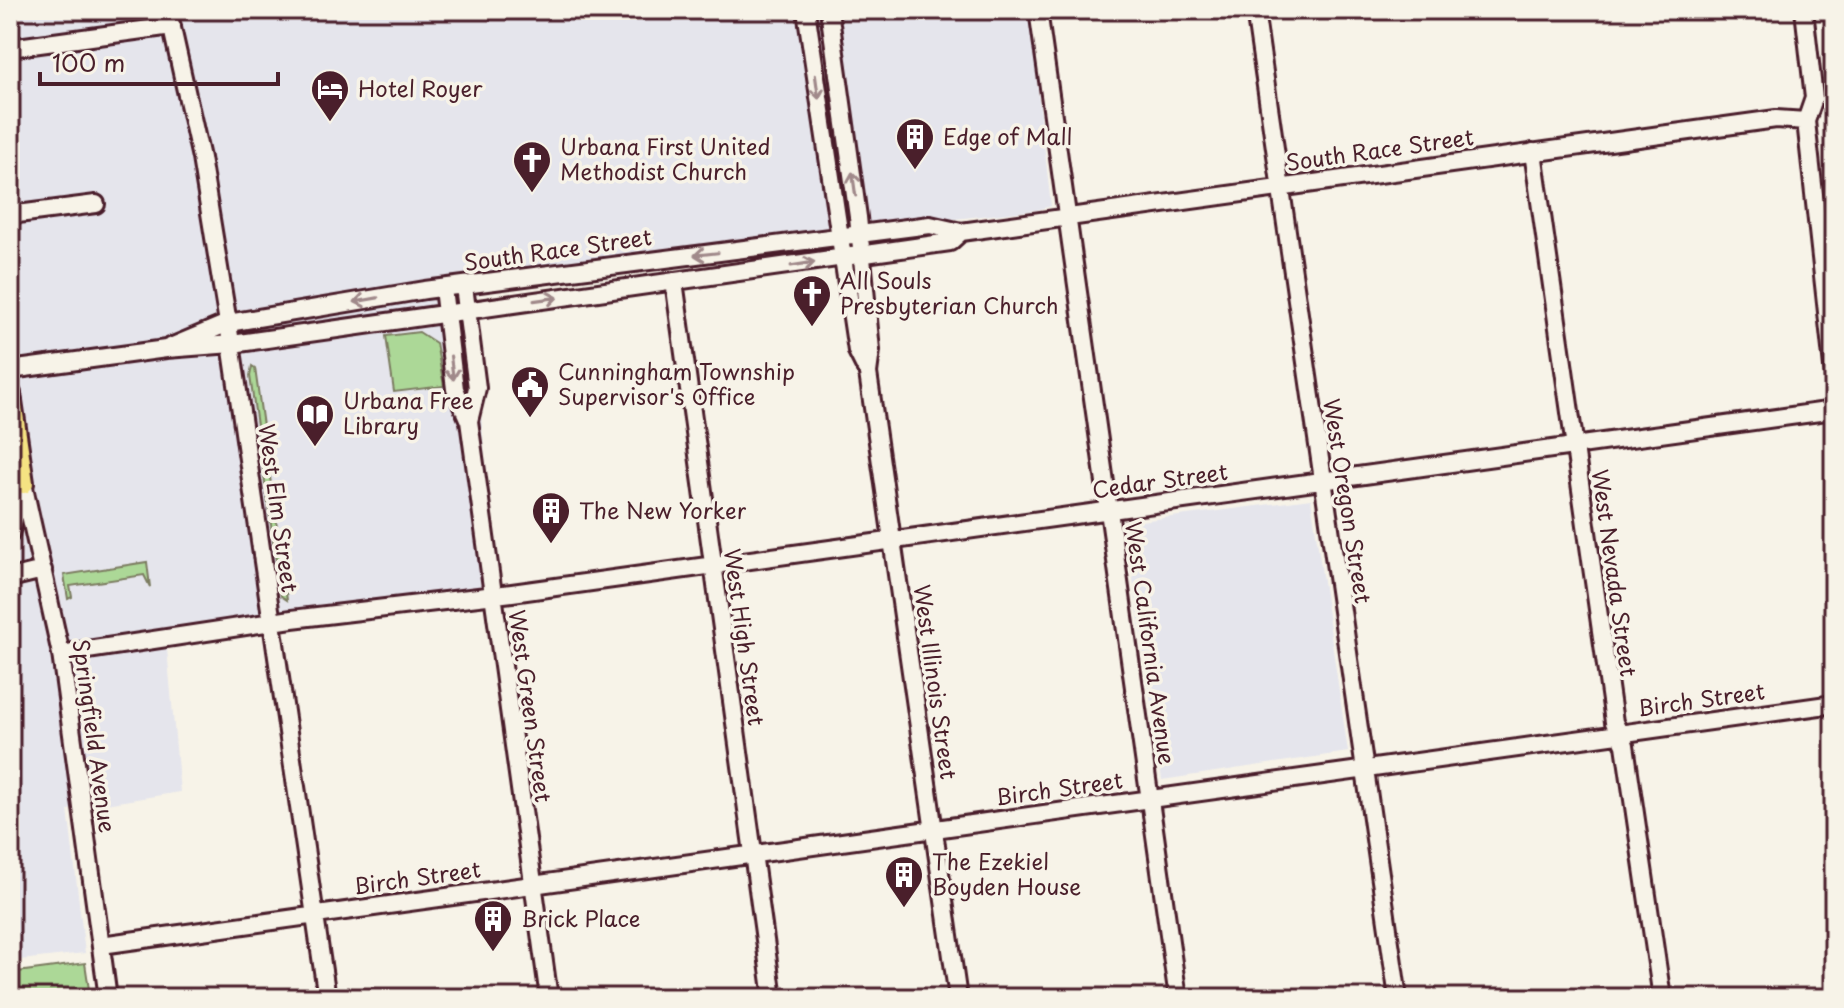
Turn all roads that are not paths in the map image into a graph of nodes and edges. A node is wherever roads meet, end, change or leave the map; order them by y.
1 (806, 10) edge
2 (829, 10) edge
3 (1038, 10) edge
4 (1255, 10) edge
5 (1804, 10) edge
6 (170, 18) edge
7 (10, 48) edge
8 (1806, 121) junction
9 (1533, 152) junction
10 (1279, 186) junction
11 (96, 204) dead end
12 (10, 215) edge
13 (1067, 215) junction
14 (961, 232) junction
15 (860, 234) junction
16 (839, 236) junction
17 (861, 255) junction
18 (844, 258) junction
19 (674, 281) junction
20 (464, 286) junction
21 (443, 288) junction
22 (1828, 289) edge
23 (468, 310) junction
24 (445, 312) junction
25 (228, 323) junction
26 (232, 344) junction
27 (166, 349) junction
28 (10, 370) edge
29 (868, 373) junction
30 (1834, 376) edge
31 (10, 394) edge
32 (1834, 410) edge
33 (469, 421) junction
34 (1574, 446) junction
35 (1321, 481) junction
36 (23, 483) junction
37 (1108, 511) junction
38 (10, 534) edge
39 (893, 539) junction
40 (711, 564) junction
41 (43, 570) junction
42 (10, 578) edge
43 (492, 594) junction
44 (272, 622) junction
45 (61, 654) junction
46 (1834, 704) edge
47 (1619, 733) junction
48 (1364, 769) junction
49 (1150, 799) junction
50 (933, 828) junction
51 (752, 854) junction
52 (533, 884) junction
53 (315, 915) junction
54 (101, 945) junction
55 (108, 998) edge
56 (327, 998) edge
57 (549, 998) edge
58 (773, 998) edge
59 (958, 998) edge
60 (1178, 998) edge
61 (1398, 998) edge
62 (1662, 998) edge

1 -> 16 street, West Illinois Street
15 -> 2 street, West Illinois Street
3 - 13 street, West California Avenue
4 - 10 street, West Oregon Street
5 - 8 street
6 - 7 street
6 - 25 street, West Elm Street
8 - 9 street, South Race Street
8 - 22 street
9 - 10 street, South Race Street
9 - 34 street, West Nevada Street
10 - 13 street, South Race Street
10 - 35 street, West Oregon Street
11 - 12 street
13 - 14 street, South Race Street
13 - 37 street, West California Avenue
14 - 15 street, South Race Street
14 - 17 street, South Race Street
15 - 16 street, South Race Street
15 - 17 street, West Illinois Street
16 - 18 street, West Illinois Street
16 -> 20 street, South Race Street
17 - 18 street, South Race Street
17 - 29 street, West Illinois Street
19 -> 18 street, South Race Street
18 - 29 street, West Illinois Street
23 -> 19 street, South Race Street
19 - 40 street, West High Street
20 - 21 street, South Race Street
20 - 23 street, West Green Street
21 - 24 street, West Green Street
21 -> 25 street, South Race Street
22 - 30 street
23 - 24 street, South Race Street
23 - 33 street, West Green Street
24 - 26 street, South Race Street
24 -> 33 street, West Green Street
25 - 26 street, West Elm Street
25 - 27 street, South Race Street
26 - 27 street, South Race Street
26 - 44 street, West Elm Street
27 - 28 street, South Race Street
29 - 39 street, West Illinois Street
31 - 36 main road
32 - 34 street, Cedar Street
33 - 43 street, West Green Street
34 - 35 street, Cedar Street
34 - 47 street, West Nevada Street
35 - 37 street, Cedar Street
35 - 48 street, West Oregon Street
36 - 38 street
36 - 41 street, Springfield Avenue
37 - 39 street, Cedar Street
37 - 49 street, West California Avenue
39 - 40 street, Cedar Street
39 - 50 street, West Illinois Street
40 - 43 street, Cedar Street
40 - 51 street, West High Street
41 - 42 street
41 - 45 street, Springfield Avenue
43 - 44 street, Cedar Street
43 - 52 street, West Green Street
44 - 45 street, Cedar Street
44 - 53 street, West Elm Street
45 - 54 street, Springfield Avenue
46 - 47 street, Birch Street
47 - 48 street, Birch Street
47 - 62 street, West Nevada Street
48 - 49 street, Birch Street
48 - 61 street, West Oregon Street
49 - 50 street, Birch Street
49 - 60 street, West California Avenue
50 - 51 street, Birch Street
50 - 59 street, West Illinois Street
51 - 52 street, Birch Street
51 - 58 street, West High Street
52 - 53 street, Birch Street
52 - 57 street, West Green Street
53 - 54 street, Birch Street
53 - 56 street, West Elm Street
54 - 55 street, Springfield Avenue

